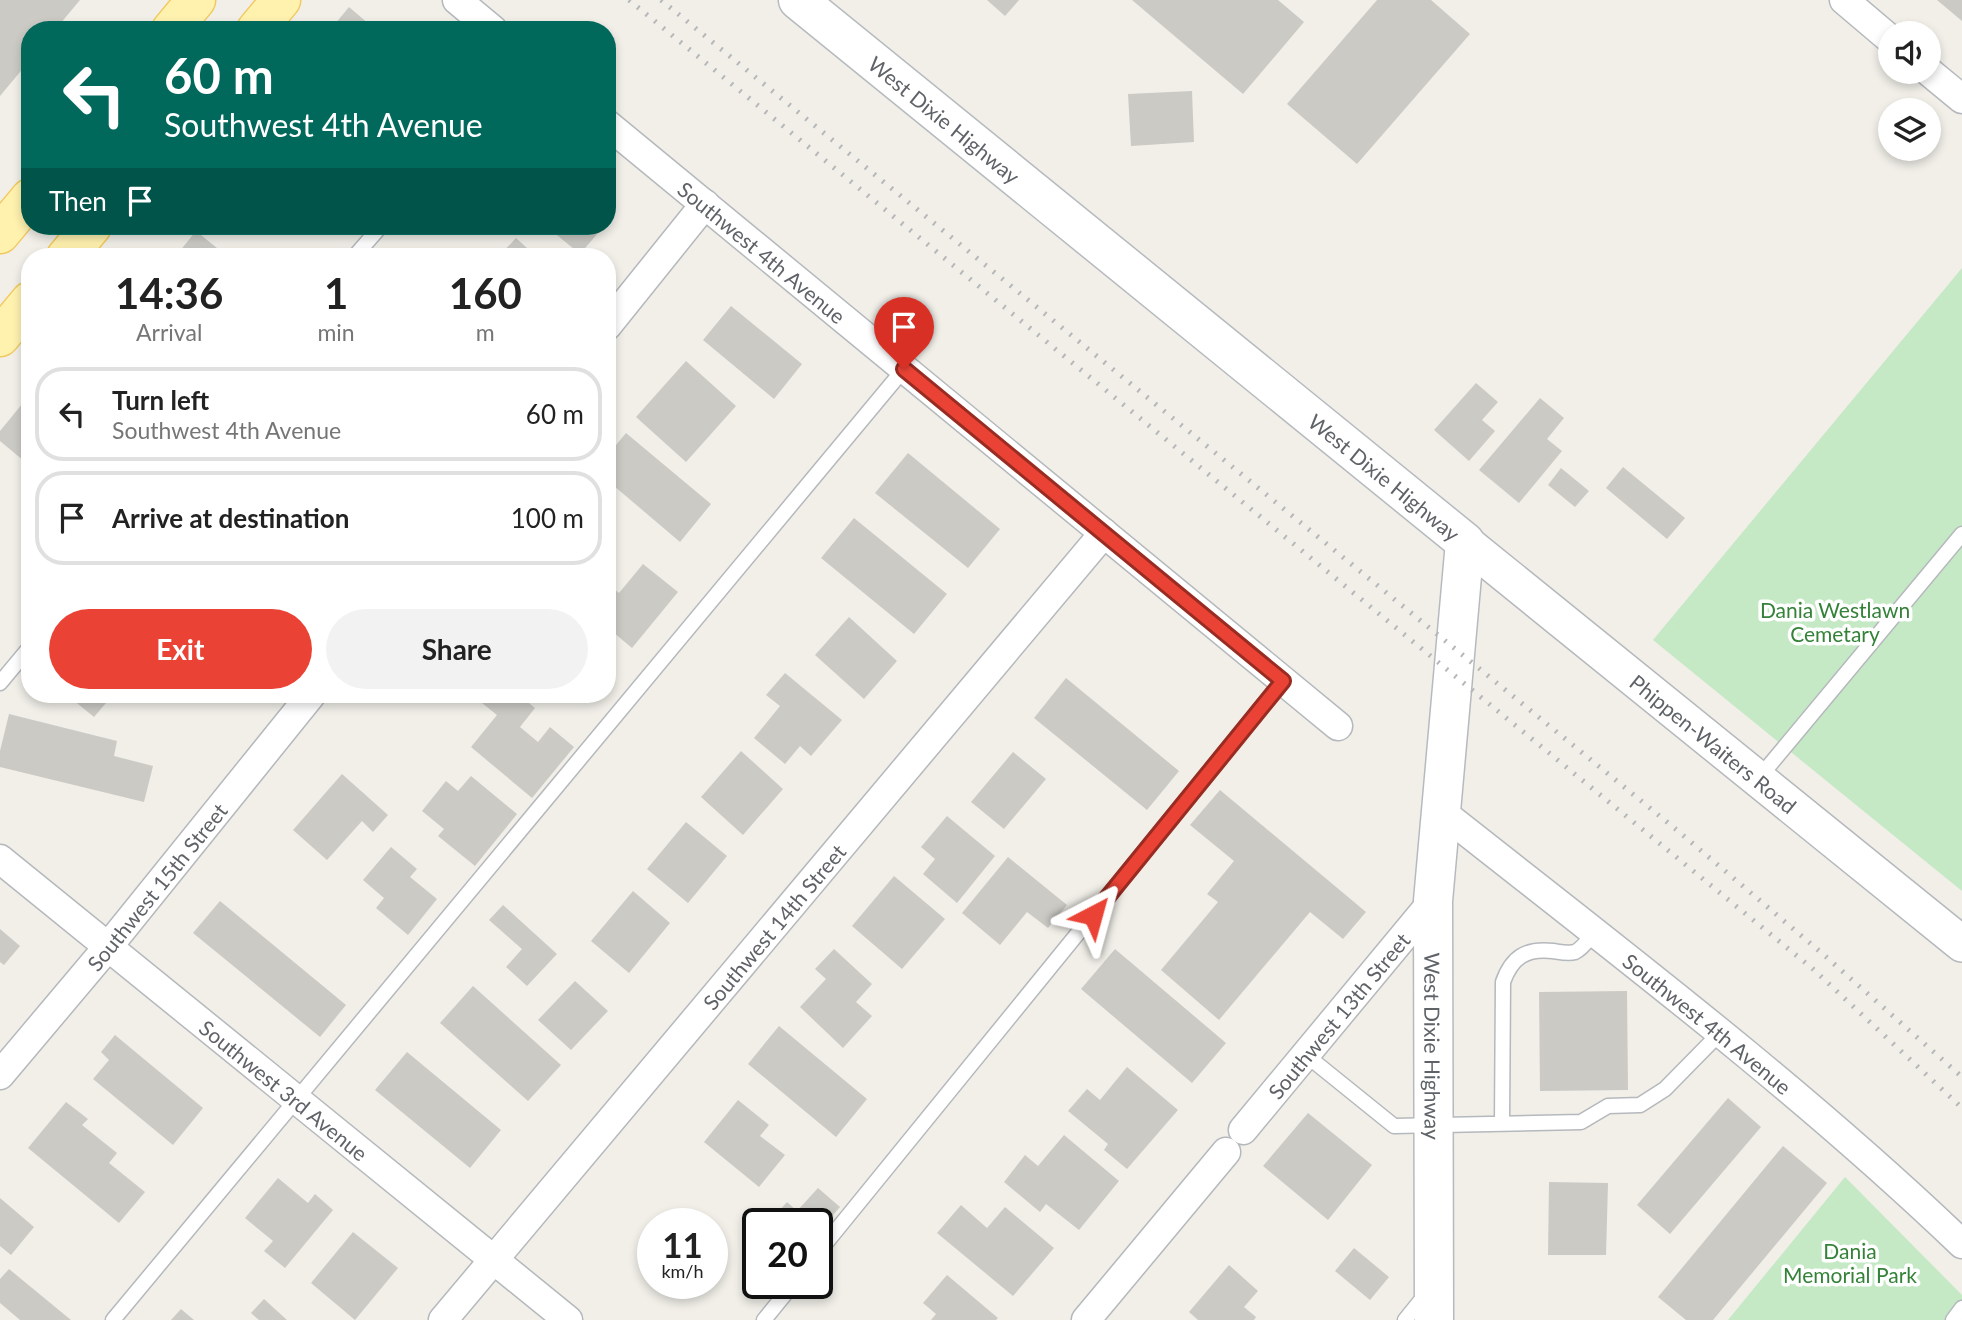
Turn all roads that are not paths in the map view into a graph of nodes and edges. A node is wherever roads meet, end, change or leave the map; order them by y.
1 (196, 0) edge
2 (281, 0) edge
3 (457, 0) edge
4 (798, 0) edge
5 (1844, 0) edge
6 (178, 21) edge
7 (264, 21) edge
8 (482, 21) edge
9 (1878, 29) edge
10 (1941, 82) edge
11 (1962, 99) edge
12 (616, 131) edge
13 (705, 204) junction
14 (21, 209) edge
15 (0, 234) edge
16 (21, 312) edge
17 (616, 315) edge
18 (0, 337) edge
19 (904, 369) junction
20 (1104, 533) junction
21 (1960, 540) edge
22 (1465, 542) junction
23 (21, 658) edge
24 (1283, 681) junction
25 (0, 683) edge
26 (305, 703) edge
27 (1338, 726) dead end
28 (1758, 779) junction
29 (1443, 813) junction
30 (0, 859) edge
31 (1433, 901) junction
32 (1594, 933) junction
33 (1962, 944) edge
34 (107, 947) junction
35 (1720, 1033) junction
36 (1306, 1055) junction
37 (0, 1075) edge
38 (297, 1101) junction
39 (1502, 1123) junction
40 (1433, 1125) junction
41 (1243, 1130) dead end
42 (1226, 1152) dead end
43 (833, 1234) edge
44 (1962, 1244) edge
45 (494, 1259) junction
46 (781, 1299) edge
47 (1434, 1302) edge
48 (1962, 1308) edge
49 (113, 1320) edge
50 (443, 1320) edge
51 (568, 1320) edge
52 (764, 1320) edge
53 (1086, 1320) edge
54 (1405, 1320) edge
55 (1953, 1320) edge

1 - 6 main road
2 - 7 main road
3 - 8 street
4 - 22 main road, West Dixie Highway
5 - 9 street
10 - 11 street
12 - 13 street, Southwest 4th Avenue
13 - 17 street
13 - 19 street, Southwest 4th Avenue
14 - 15 main road
16 - 18 main road
19 - 20 street, Southwest 4th Avenue
19 - 38 lane
20 - 24 street, Southwest 4th Avenue
20 - 45 street, Southwest 14th Street
21 - 28 lane
22 - 28 street, Phippen-Waiters Road
22 - 29 main road, West Dixie Highway
23 - 25 lane
24 - 27 street, Southwest 4th Avenue
24 - 43 lane
26 - 34 street, Southwest 15th Street
28 - 33 street, Phippen-Waiters Road
29 - 31 main road, West Dixie Highway
29 - 32 street, Southwest 4th Avenue
30 - 34 street, Southwest 3rd Avenue
31 - 36 street, Southwest 13th Street
31 - 40 main road, West Dixie Highway
32 - 35 street, Southwest 4th Avenue
32 - 39 lane
34 - 37 street, Southwest 15th Street
34 - 38 street, Southwest 3rd Avenue
35 - 39 lane
35 - 44 street, Southwest 4th Avenue
36 - 40 lane
36 - 41 street, Southwest 13th Street
38 - 45 street, Southwest 3rd Avenue
38 - 49 lane
39 - 40 lane
40 - 47 main road, West Dixie Highway
42 - 53 street
45 - 50 street, Southwest 14th Street
45 - 51 street, Southwest 3rd Avenue
46 - 52 lane
47 - 54 lane
48 - 55 lane

